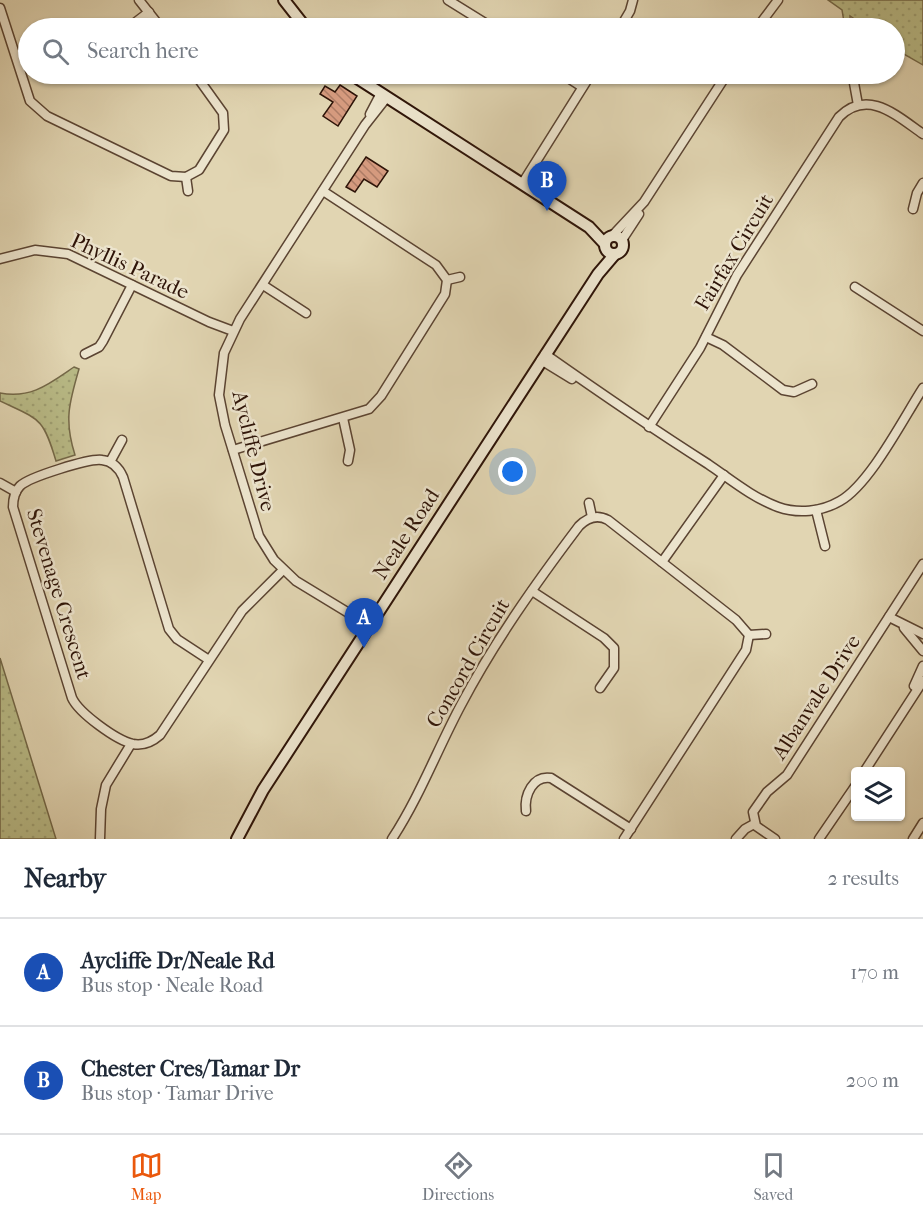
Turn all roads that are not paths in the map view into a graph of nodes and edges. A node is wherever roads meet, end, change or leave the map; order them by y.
1 (140, 0) edge
2 (284, 0) edge
3 (448, 0) edge
4 (633, 0) edge
5 (772, 0) edge
6 (778, 0) edge
7 (0, 8) edge
8 (149, 12) junction
9 (767, 12) junction
10 (141, 18) edge
11 (154, 18) edge
12 (298, 18) edge
13 (477, 18) edge
14 (626, 18) edge
15 (763, 18) edge
16 (18, 65) edge
17 (24, 84) edge
18 (203, 84) edge
19 (367, 84) edge
20 (577, 84) edge
21 (584, 84) edge
22 (721, 84) edge
23 (854, 84) edge
24 (582, 87) junction
25 (384, 95) junction
26 (858, 105) junction
27 (923, 134) edge
28 (186, 177) junction
29 (520, 183) junction
30 (923, 183) edge
31 (188, 191) dead end
32 (323, 191) junction
33 (913, 209) dead end
34 (612, 243) junction
35 (0, 259) edge
36 (460, 277) dead end
37 (447, 280) junction
38 (132, 285) junction
39 (263, 285) junction
40 (855, 287) dead end
41 (306, 313) dead end
42 (923, 332) edge
43 (232, 333) junction
44 (706, 337) junction
45 (85, 354) dead end
46 (543, 357) junction
47 (812, 384) dead end
48 (923, 388) edge
49 (343, 418) junction
50 (650, 427) junction
51 (122, 440) dead end
52 (232, 450) junction
53 (348, 461) dead end
54 (110, 462) junction
55 (724, 475) junction
56 (0, 483) edge
57 (16, 492) junction
58 (589, 503) dead end
59 (816, 510) junction
60 (592, 517) junction
61 (825, 546) dead end
62 (662, 562) junction
63 (923, 564) edge
64 (283, 570) junction
65 (532, 591) junction
66 (889, 617) junction
67 (900, 625) junction
68 (368, 628) junction
69 (766, 634) dead end
70 (923, 634) edge
71 (749, 636) junction
72 (923, 651) edge
73 (209, 660) junction
74 (923, 666) edge
75 (923, 681) edge
76 (600, 688) dead end
77 (907, 703) junction
78 (131, 744) junction
79 (867, 767) edge
80 (851, 791) edge
81 (526, 811) dead end
82 (249, 816) junction
83 (923, 823) edge
84 (754, 824) junction
85 (631, 829) junction
86 (827, 829) junction
87 (100, 839) edge
88 (231, 839) edge
89 (237, 839) edge
90 (392, 839) edge
91 (624, 839) edge
92 (736, 839) edge
93 (775, 839) edge
94 (819, 839) edge
95 (825, 839) edge
96 (913, 839) edge

1 - 8 street
2 - 12 street
3 - 13 street
4 - 14 street
5 - 9 street
6 - 9 street
7 - 16 street
8 - 10 street
8 - 11 street
9 - 15 street
17 - 28 street
18 - 28 street
19 - 25 street
20 - 24 street
21 - 24 street
22 - 34 street, Neale Road
23 - 26 street
24 - 29 street
25 - 29 street
25 - 32 street, Aycliffe Drive
26 - 27 street
26 - 44 street, Fairfax Circuit
28 - 31 street
29 - 34 street
30 - 33 street
32 - 37 street
32 - 39 street, Aycliffe Drive
34 - 46 street, Neale Road
35 - 38 street, Phyllis Parade
36 - 37 street
37 - 49 street
38 - 43 street, Phyllis Parade
38 - 45 street
39 - 41 street
39 - 43 street, Aycliffe Drive
40 - 42 street
43 - 52 street, Aycliffe Drive
44 - 47 street
44 - 50 street, Fairfax Circuit
46 - 50 street
46 - 68 street, Neale Road
48 - 59 street
49 - 52 street
49 - 53 street
50 - 55 street
51 - 54 street
52 - 64 street, Aycliffe Drive
54 - 57 street, Stevenage Crescent
54 - 73 street
55 - 59 street
55 - 62 street
56 - 57 street
57 - 78 street, Stevenage Crescent
58 - 60 street
59 - 61 street
60 - 62 street
60 - 65 street, Concord Circuit
62 - 71 street
63 - 66 street, Albanvale Drive
64 - 68 street, Aycliffe Drive
64 - 73 street
65 - 76 street
65 - 90 street, Concord Circuit
66 - 67 street
66 - 84 street, Albanvale Drive
67 - 70 street
67 - 72 street
68 - 82 street, Neale Road
69 - 71 street
71 - 85 street
73 - 78 street
74 - 77 street
75 - 77 street
77 - 79 street
78 - 87 street
80 - 86 street
81 - 85 street
82 - 88 street, Neale Road
82 - 89 street, Neale Road
83 - 96 street
84 - 92 street
84 - 93 street
85 - 91 street
86 - 94 street
86 - 95 street

